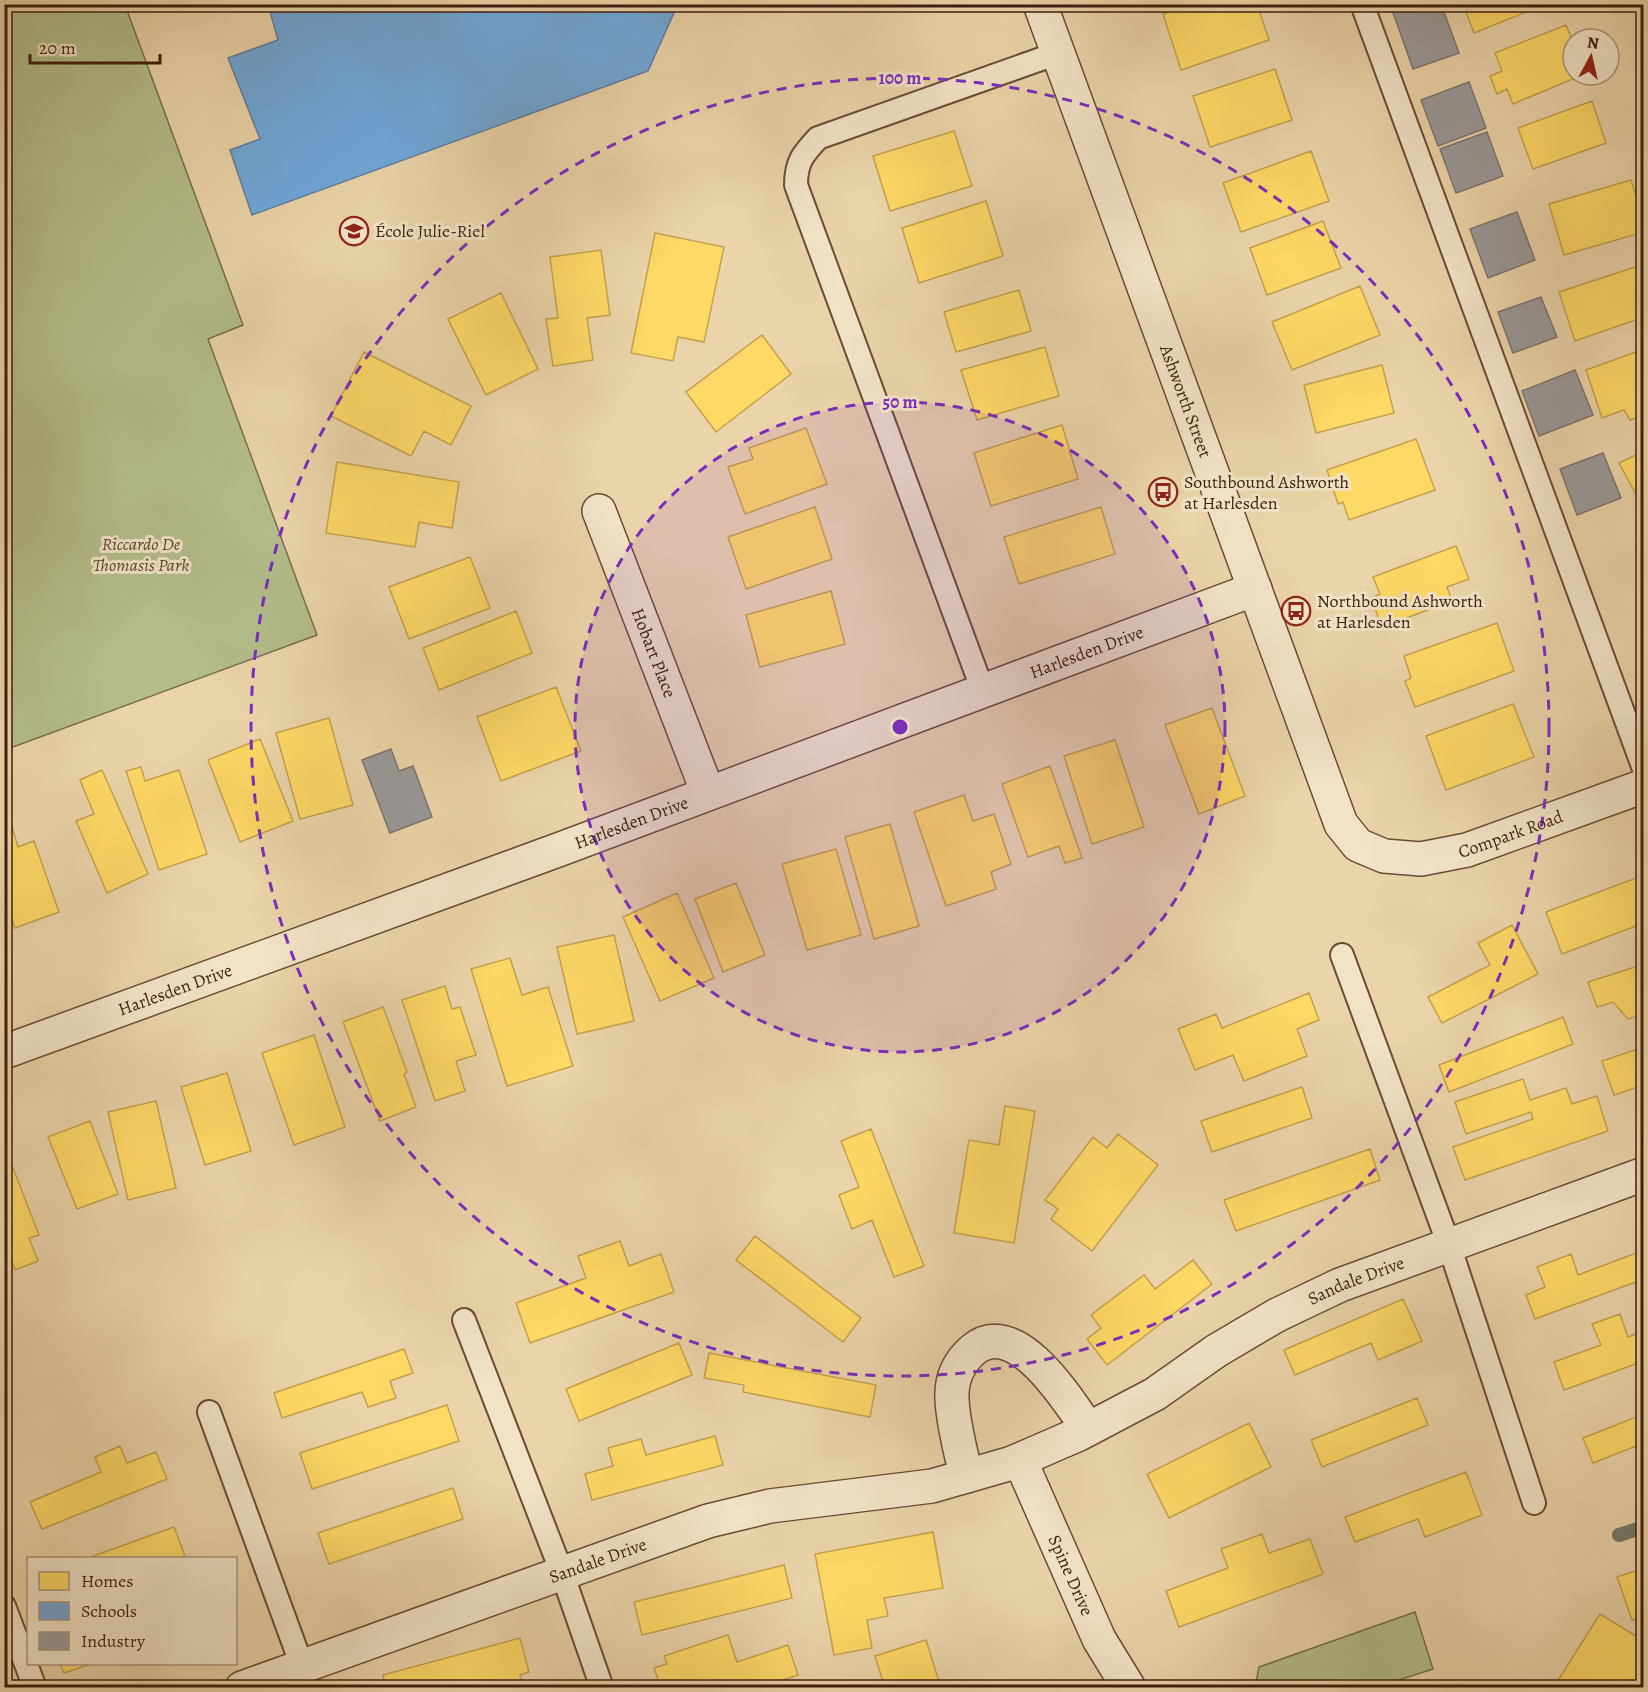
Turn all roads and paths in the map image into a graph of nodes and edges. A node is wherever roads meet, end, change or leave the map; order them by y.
1 (1040, 4) edge
2 (1362, 4) edge
3 (1058, 53) junction
4 (599, 511) dead end
5 (1255, 589) junction
6 (983, 691) junction
7 (1644, 769) edge
8 (1644, 786) edge
9 (708, 793) junction
10 (1374, 852) joint
11 (1342, 956) dead end
12 (4, 1052) edge
13 (1644, 1174) edge
14 (1449, 1245) junction
15 (464, 1320) dead end
16 (209, 1412) dead end
17 (1088, 1429) junction
18 (1020, 1460) junction
19 (966, 1476) junction
20 (1534, 1503) dead end
21 (562, 1573) junction
22 (4, 1606) edge
23 (302, 1666) junction
24 (35, 1688) edge
25 (242, 1688) edge
26 (602, 1688) edge
27 (1129, 1688) edge

1 - 3 street, Ashworth Street
2 - 7 lane
3 - 5 street, Ashworth Street
3 - 6 lane
4 - 9 street, Hobart Place
5 - 6 street, Harlesden Drive
5 - 10 street, Ashworth Street
6 - 9 street, Harlesden Drive
8 - 10 street, Compark Road
9 - 12 street, Harlesden Drive
11 - 14 lane
13 - 14 street, Sandale Drive
14 - 17 street, Sandale Drive
14 - 20 lane
15 - 21 lane
16 - 23 lane
17 - 18 street, Sandale Drive
17 - 19 street
18 - 19 street, Sandale Drive
18 - 27 street, Spine Drive
19 - 21 street, Sandale Drive
21 - 23 street, Sandale Drive
21 - 26 lane
22 - 24 lane
23 - 25 street, Sandale Drive

